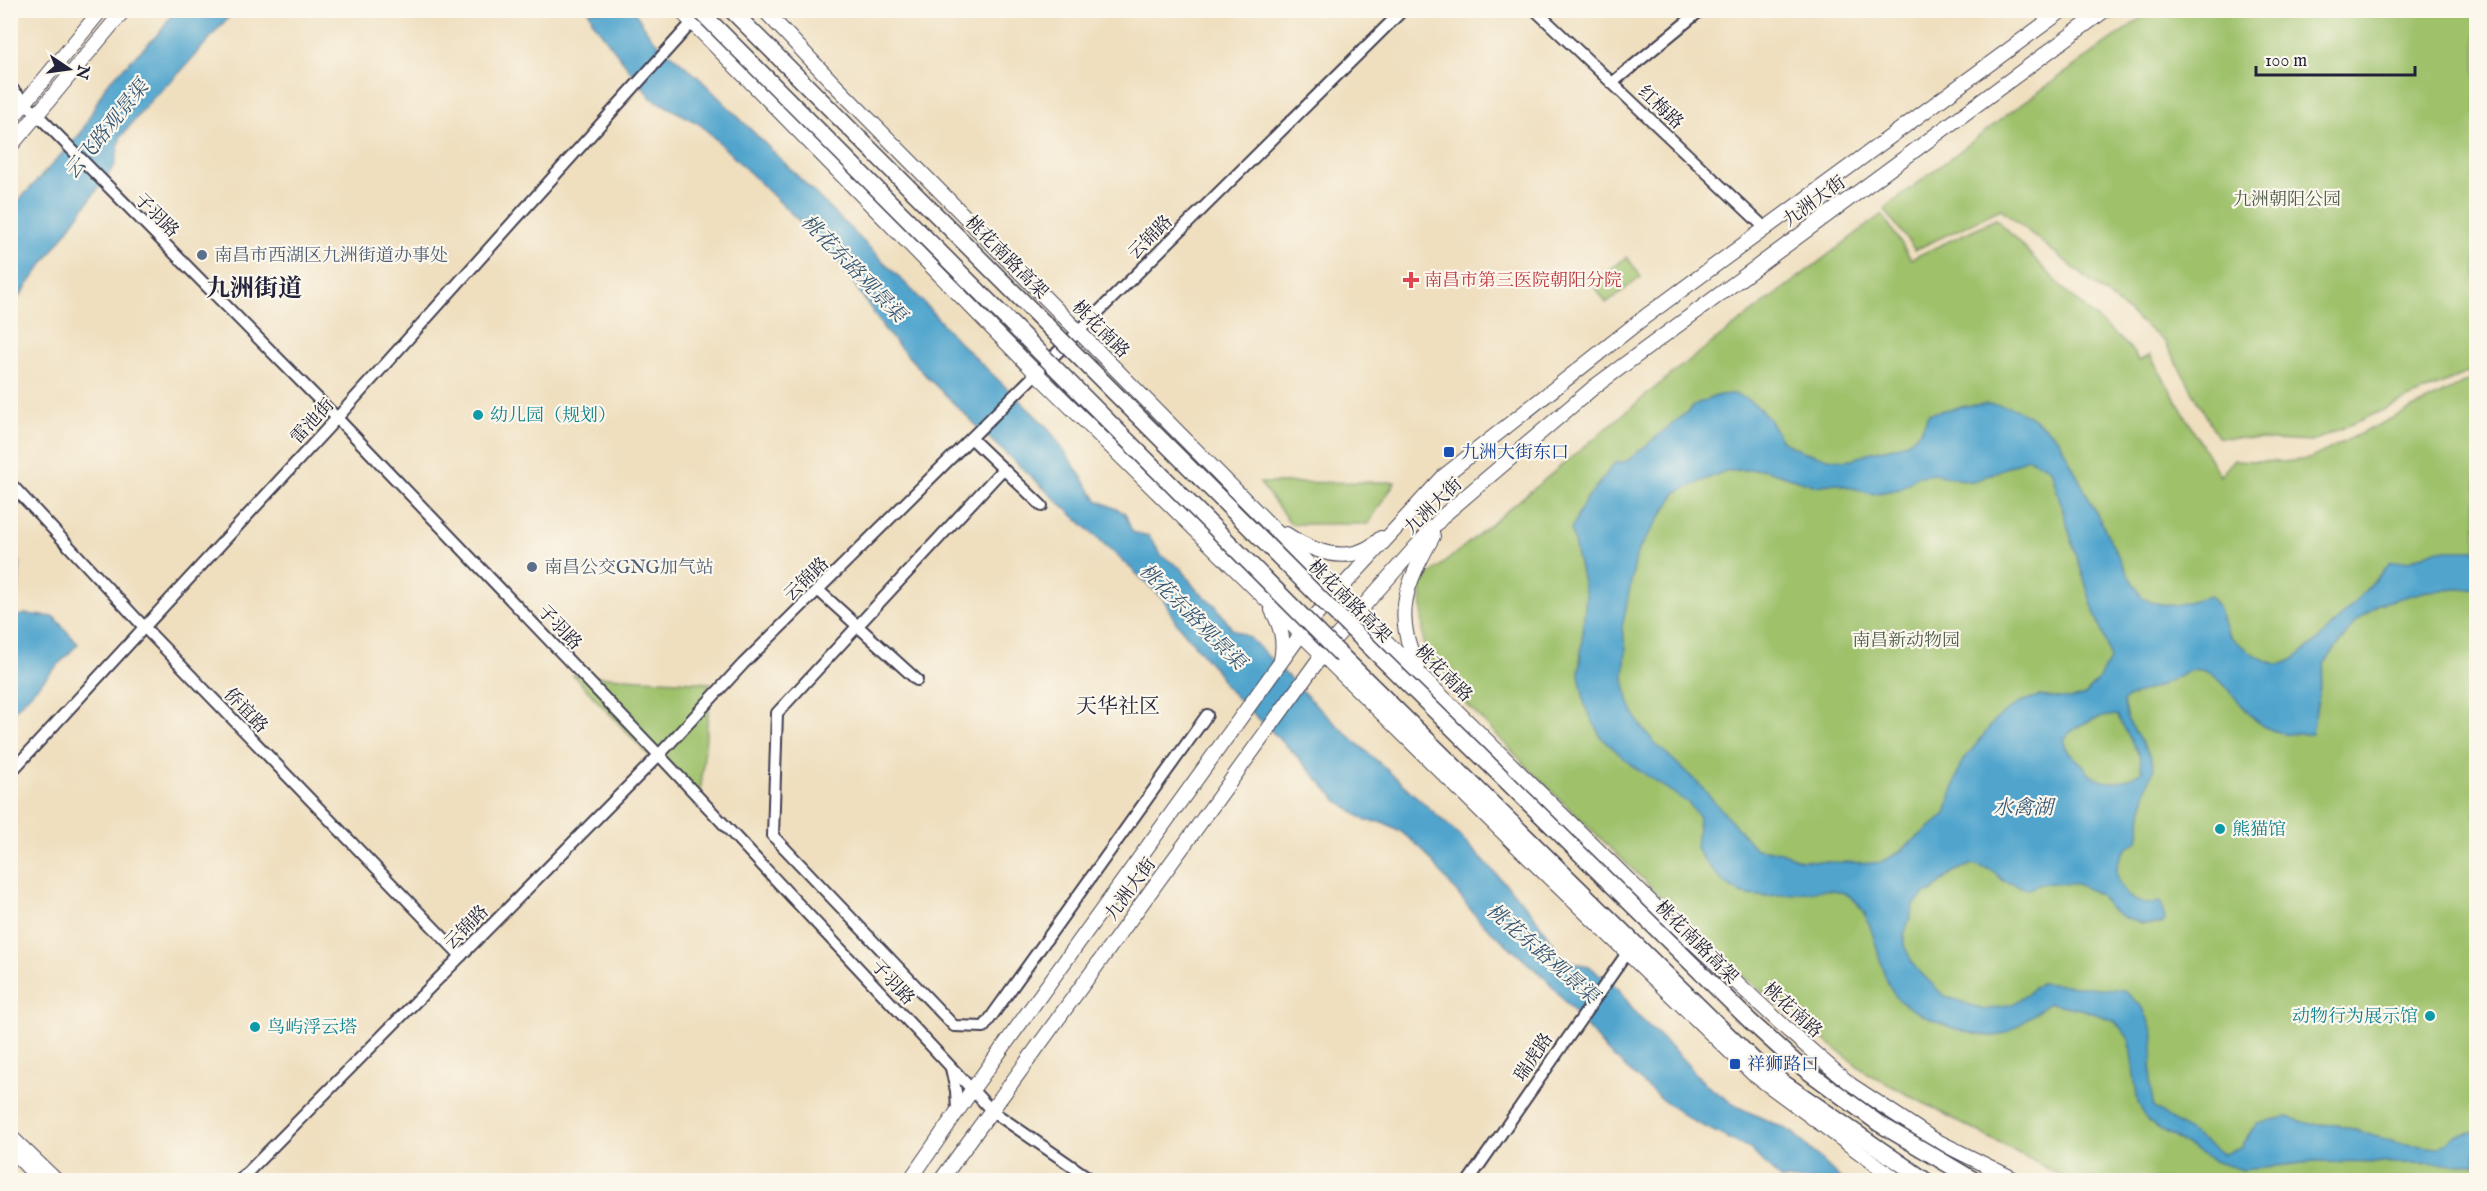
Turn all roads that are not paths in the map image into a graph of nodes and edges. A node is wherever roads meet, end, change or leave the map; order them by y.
1 (101, 10) edge
2 (124, 10) edge
3 (680, 10) edge
4 (730, 10) edge
5 (764, 10) edge
6 (1403, 10) edge
7 (1535, 10) edge
8 (1701, 10) edge
9 (2063, 10) edge
10 (2105, 10) edge
11 (697, 16) edge
12 (1612, 83) junction
13 (10, 87) edge
14 (25, 103) junction
15 (37, 115) junction
16 (10, 121) edge
17 (10, 147) edge
18 (1764, 227) junction
19 (1078, 331) junction
20 (1037, 374) junction
21 (337, 418) junction
22 (974, 436) junction
23 (1003, 469) junction
24 (1444, 476) junction
25 (10, 483) edge
26 (1042, 506) dead end
27 (1444, 515) junction
28 (1266, 521) junction
29 (818, 590) junction
30 (1336, 592) junction
31 (1269, 602) junction
32 (1357, 612) junction
33 (857, 626) junction
34 (144, 627) junction
35 (1301, 634) junction
36 (1322, 655) junction
37 (1280, 662) junction
38 (1423, 677) junction
39 (917, 680) dead end
40 (1207, 715) dead end
41 (659, 755) junction
42 (10, 773) edge
43 (1627, 953) junction
44 (461, 956) junction
45 (951, 1068) junction
46 (972, 1090) junction
47 (957, 1110) junction
48 (992, 1112) junction
49 (10, 1136) edge
50 (10, 1149) edge
51 (40, 1180) edge
52 (56, 1180) edge
53 (240, 1180) edge
54 (910, 1180) edge
55 (941, 1180) edge
56 (1092, 1180) edge
57 (1469, 1180) edge
58 (1897, 1180) edge
59 (1925, 1180) edge
60 (1974, 1180) edge
61 (2016, 1180) edge

1 - 14 main road
2 - 15 main road
3 - 11 main road
4 - 60 highway, 桃花南路高架, bridge
5 - 19 main road, 桃花南路
6 - 19 street, 云锦路
7 - 12 street, 红梅路
8 - 12 street
9 - 18 main road, 九洲大街
10 - 27 main road, 九洲大街
11 - 20 main road
11 - 21 street, 雷池街
11 - 59 highway, bridge
12 - 18 street, 红梅路
13 - 14 street, 子羽路
14 - 15 street, 子羽路
14 - 16 main road
15 - 17 main road
15 - 21 street, 子羽路
18 - 24 main road, 九洲大街
19 - 20 street, 云锦路
19 - 28 main road, 桃花南路
20 - 22 street, 云锦路
20 - 31 main road
21 - 34 street, 雷池街
21 - 41 street, 子羽路
22 - 23 street
22 - 29 street, 云锦路
23 - 26 street
23 - 33 street
24 - 28 main road
24 - 30 main road, 九洲大街
25 - 34 street, 侨谊路
27 - 32 main road, 九洲大街
27 - 38 main road
28 - 30 main road, 桃花南路
29 - 33 street
29 - 41 street, 云锦路
30 - 32 main road, 桃花南路
30 - 35 main road, 九洲大街
31 - 35 main road
31 - 37 main road
32 - 36 main road, 九洲大街
32 - 38 main road, 桃花南路
33 - 39 street
33 - 40 street
34 - 42 street, 雷池街
34 - 44 street, 侨谊路
35 - 36 main road
35 - 37 main road, 九洲大街
36 - 43 main road
36 - 48 main road, 九洲大街
37 - 46 main road, 九洲大街
38 - 61 main road, 桃花南路
41 - 44 street, 云锦路
41 - 45 street, 子羽路
43 - 57 street, 瑞虎路
43 - 58 main road
44 - 53 street, 云锦路
45 - 46 street, 子羽路
45 - 47 street
46 - 47 main road, 九洲大街
46 - 48 street, 子羽路
47 - 54 main road, 九洲大街
48 - 55 main road, 九洲大街
48 - 56 street, 子羽路
49 - 52 main road
50 - 51 main road

